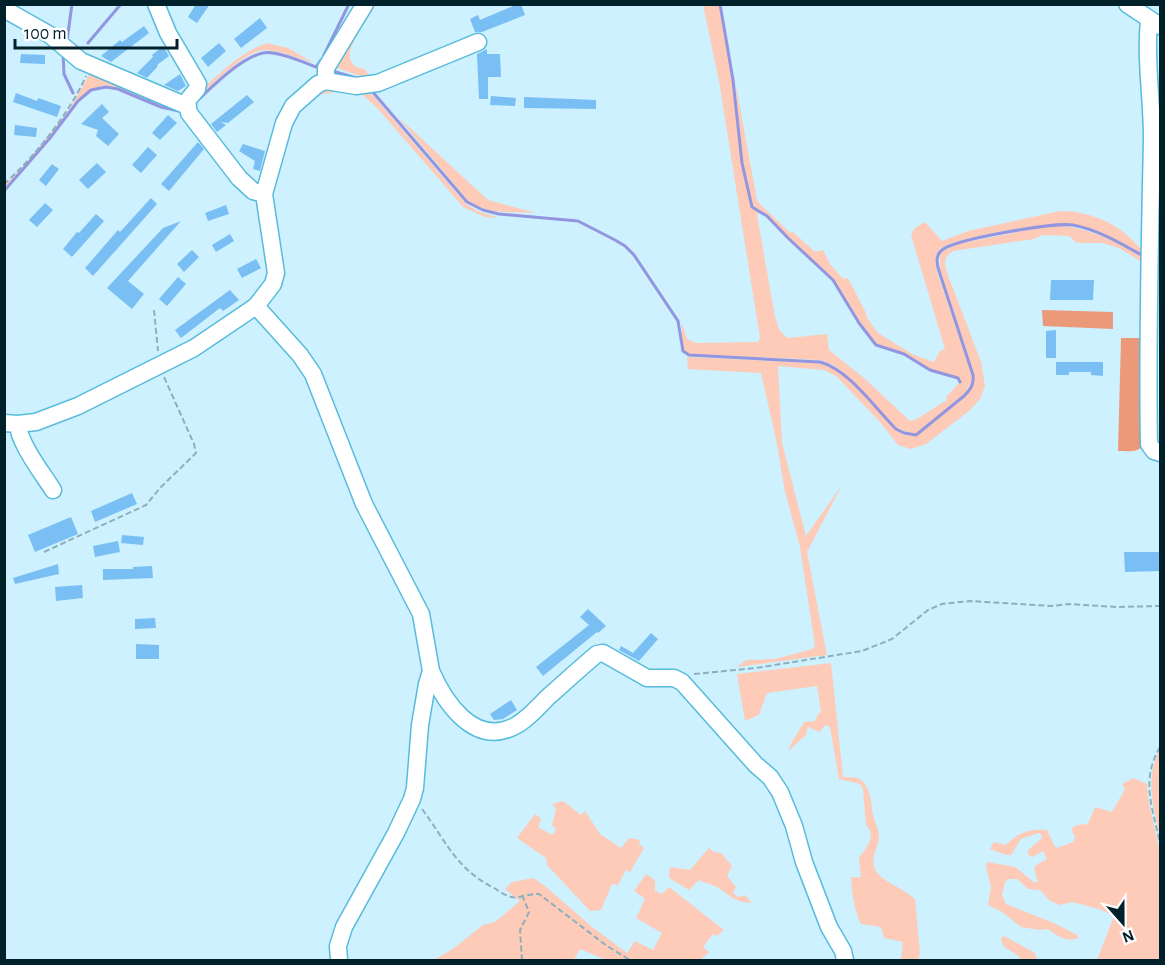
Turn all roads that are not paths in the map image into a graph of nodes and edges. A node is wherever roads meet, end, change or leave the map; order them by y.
1 (156, 4) edge
2 (365, 4) edge
3 (1126, 4) edge
4 (4, 9) edge
5 (1155, 23) edge
6 (478, 42) dead end
7 (326, 81) junction
8 (187, 106) junction
9 (264, 194) junction
10 (256, 306) junction
11 (11, 424) edge
12 (1161, 453) edge
13 (53, 490) dead end
14 (431, 671) junction
15 (339, 960) edge
16 (845, 960) edge

1 - 8 street
2 - 7 street
3 - 5 street
4 - 8 street
5 - 12 street
6 - 7 street
7 - 9 street
8 - 9 street
9 - 10 street
10 - 11 street
10 - 14 street
11 - 13 street
14 - 15 street
14 - 16 street

